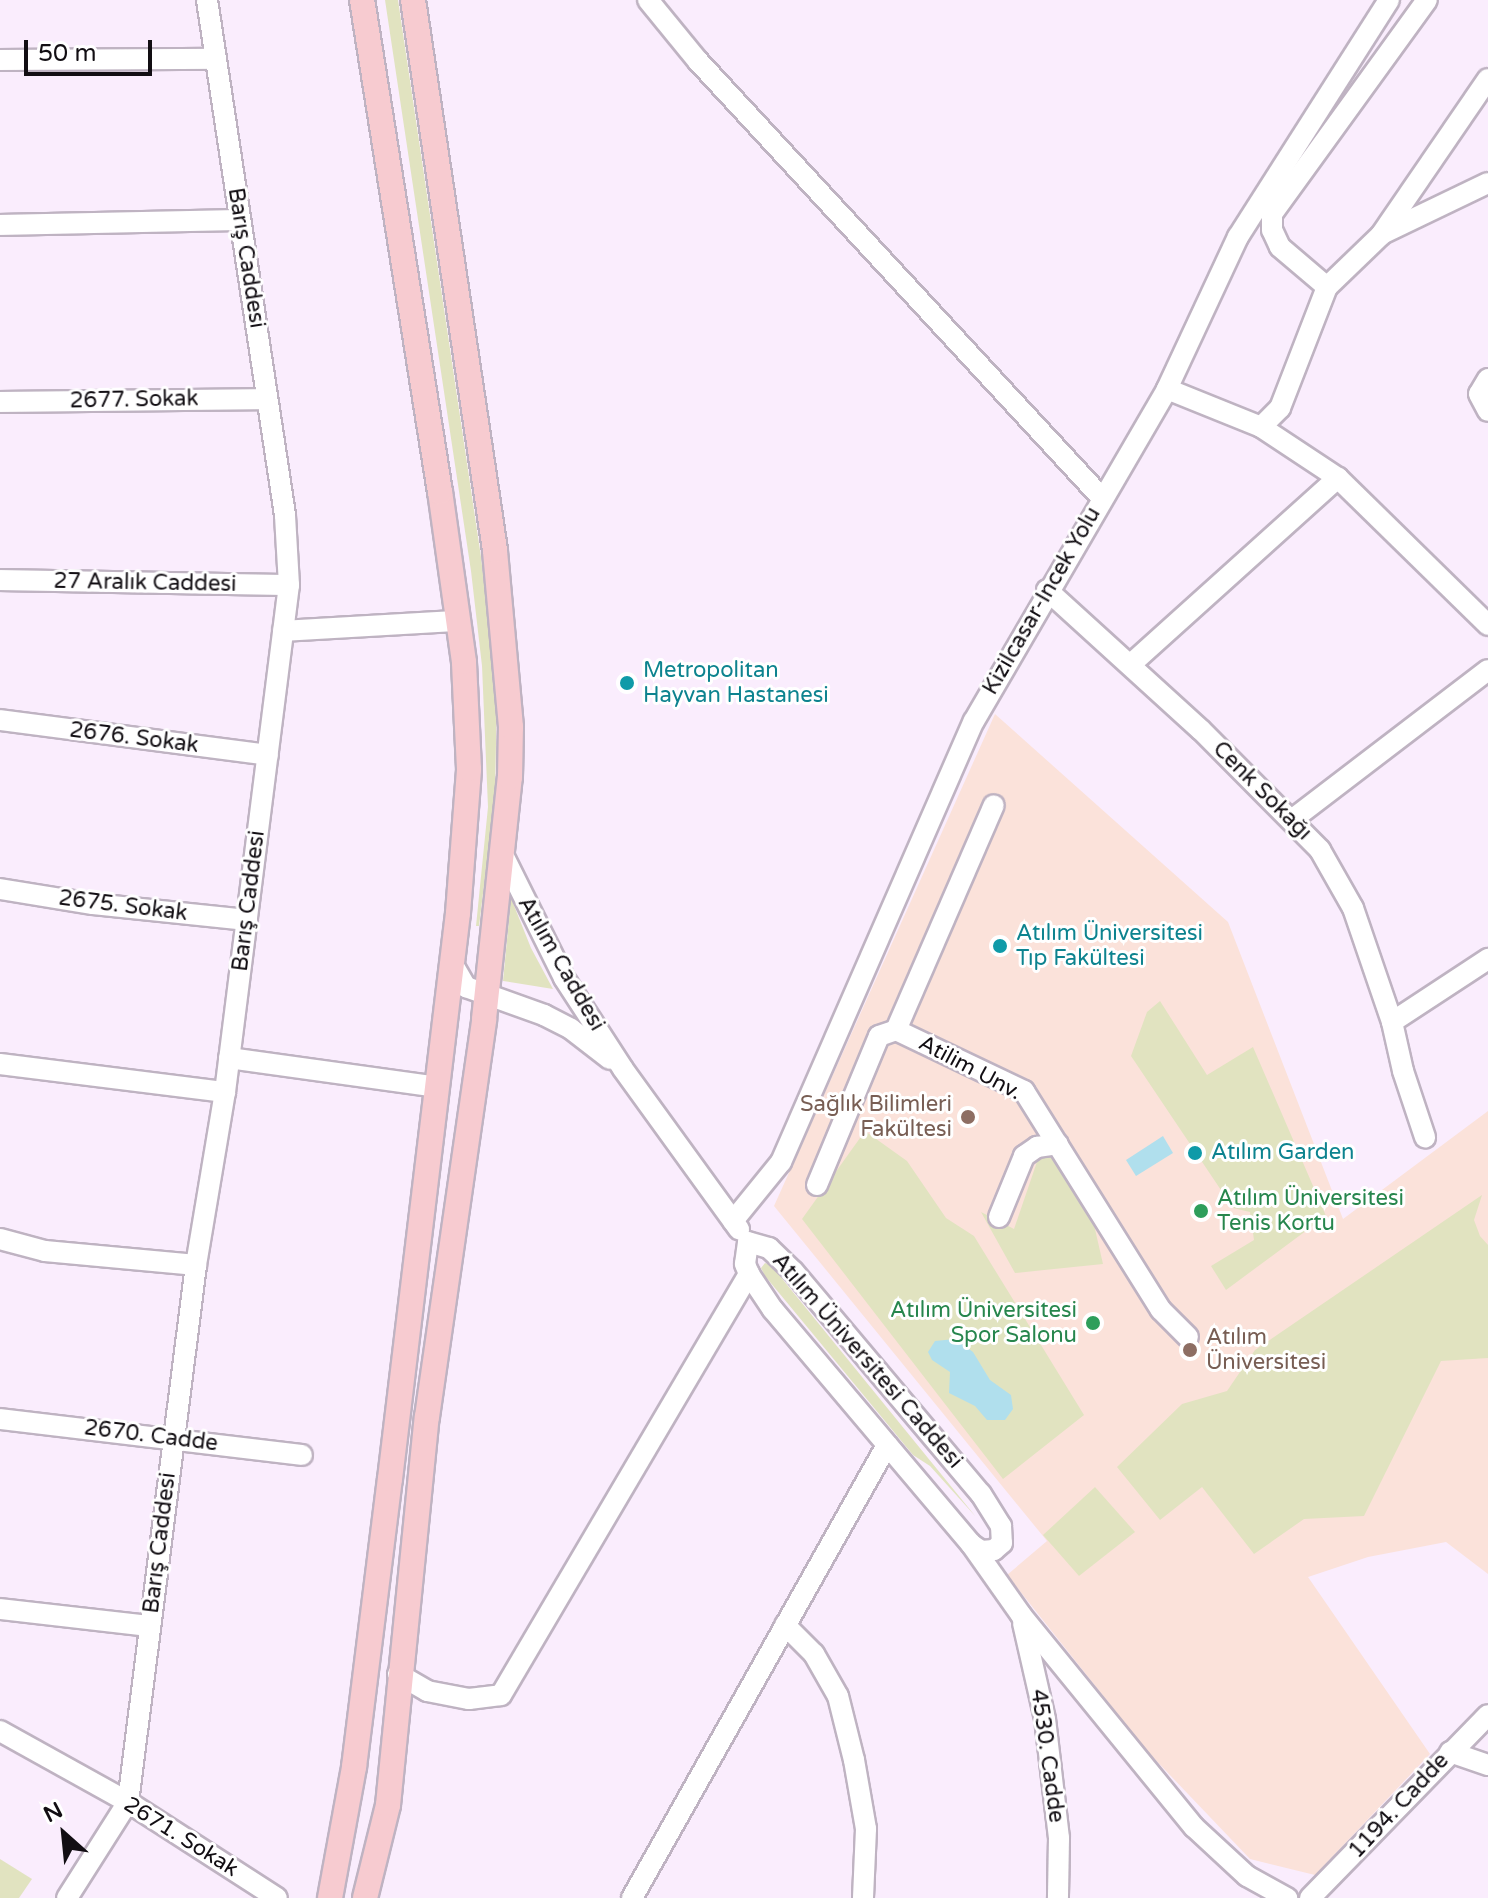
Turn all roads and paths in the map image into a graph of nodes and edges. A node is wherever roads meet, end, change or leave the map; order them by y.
1 (207, 0) edge
2 (362, 0) edge
3 (413, 0) edge
4 (1389, 0) edge
5 (1427, 0) edge
6 (659, 5) edge
7 (216, 59) junction
8 (0, 60) edge
9 (1488, 79) edge
10 (1488, 183) edge
11 (240, 220) junction
12 (0, 225) edge
13 (1381, 235) junction
14 (1327, 287) junction
15 (1488, 379) edge
16 (1167, 389) junction
17 (267, 399) junction
18 (0, 402) edge
19 (1488, 411) edge
20 (1261, 427) junction
21 (1338, 478) junction
22 (1102, 498) junction
23 (0, 580) edge
24 (289, 585) junction
25 (1047, 590) junction
26 (458, 621) junction
27 (1488, 625) edge
28 (283, 631) junction
29 (1130, 665) junction
30 (1488, 670) edge
31 (0, 720) edge
32 (268, 755) junction
33 (994, 805) dead end
34 (1293, 819) junction
35 (504, 857) junction
36 (0, 889) edge
37 (247, 920) junction
38 (1488, 959) edge
39 (452, 963) junction
40 (487, 995) junction
41 (1392, 1022) junction
42 (896, 1030) junction
43 (229, 1058) junction
44 (0, 1064) edge
45 (623, 1069) junction
46 (438, 1087) junction
47 (225, 1092) junction
48 (1425, 1137) dead end
49 (1058, 1144) junction
50 (817, 1185) dead end
51 (999, 1217) dead end
52 (733, 1221) junction
53 (0, 1239) edge
54 (748, 1242) junction
55 (196, 1265) junction
56 (749, 1274) junction
57 (1188, 1337) dead end
58 (0, 1419) edge
59 (174, 1438) junction
60 (887, 1445) junction
61 (302, 1455) dead end
62 (971, 1544) junction
63 (0, 1609) edge
64 (1021, 1615) junction
65 (785, 1625) junction
66 (150, 1626) junction
67 (398, 1674) junction
68 (1488, 1715) edge
69 (0, 1731) edge
70 (1450, 1752) junction
71 (1488, 1765) edge
72 (128, 1802) junction
73 (67, 1898) edge
74 (277, 1898) edge
75 (330, 1898) edge
76 (365, 1898) edge
77 (632, 1898) edge
78 (863, 1898) edge
79 (1058, 1898) edge
80 (1287, 1898) edge
81 (1310, 1898) edge

1 - 7 street, Barış Caddesi
2 - 26 main road
3 - 35 main road
4 - 16 street, Kizilcasar-Incek Yolu
5 - 14 street
6 - 22 street
7 - 8 street
7 - 11 street, Barış Caddesi
9 - 13 street
10 - 13 street
11 - 12 street
11 - 17 street, Barış Caddesi
13 - 14 street
14 - 20 street
15 - 19 street
16 - 20 street
16 - 22 street, Kizilcasar-Incek Yolu
17 - 18 street, 2677. Sokak
17 - 24 street, Barış Caddesi
20 - 21 street
21 - 27 street
21 - 29 street
22 - 25 street, Kizilcasar-Incek Yolu
23 - 24 street, 27 Aralık Caddesi
24 - 28 street, Barış Caddesi
25 - 29 street, Cenk Sokağı
25 - 52 street, Kizilcasar-Incek Yolu
26 - 28 street
26 - 39 main road
28 - 32 street, Barış Caddesi
29 - 34 street, Cenk Sokağı
30 - 34 street
31 - 32 street, 2676. Sokak
32 - 37 street, Barış Caddesi
33 - 42 street
34 - 41 street, Cenk Sokağı
35 - 40 main road
35 - 45 street, Atılım Caddesi
36 - 37 street, 2675. Sokak
37 - 43 street, Barış Caddesi
38 - 41 street
39 - 40 street, Atılım Caddesi
39 - 46 main road
40 - 45 street, Atılım Caddesi
40 - 67 main road
41 - 48 street, Cenk Sokağı
42 - 49 street, Atilim Unv.
42 - 50 street, Atilim Unv.
43 - 46 street
43 - 47 street, Barış Caddesi
44 - 47 street
45 - 52 street, Atılım Caddesi
46 - 75 main road
47 - 55 street, Barış Caddesi
49 - 51 street
49 - 57 street, Atilim Unv.
52 - 54 street, Atılım Caddesi
53 - 55 street
54 - 56 street, Atılım Üniversitesi Caddesi
54 - 62 street, Atılım Üniversitesi Caddesi
55 - 59 street, Barış Caddesi
56 - 60 street, Atılım Üniversitesi Caddesi
56 - 67 street
58 - 59 street, 2670. Cadde
59 - 61 street, 2670. Cadde
59 - 66 street, Barış Caddesi
60 - 62 street, Atılım Üniversitesi Caddesi
60 - 65 street
62 - 64 street, Atılım Üniversitesi Caddesi
63 - 66 street
64 - 79 street, 4530. Cadde
64 - 80 street, Atılım Üniversitesi Caddesi
65 - 77 street
65 - 78 street
66 - 72 street, Barış Caddesi
67 - 76 main road
68 - 70 street, 1194. Cadde
69 - 72 street, 2671. Sokak
70 - 71 street
70 - 81 street, 1194. Cadde
72 - 73 street
72 - 74 street, 2671. Sokak

